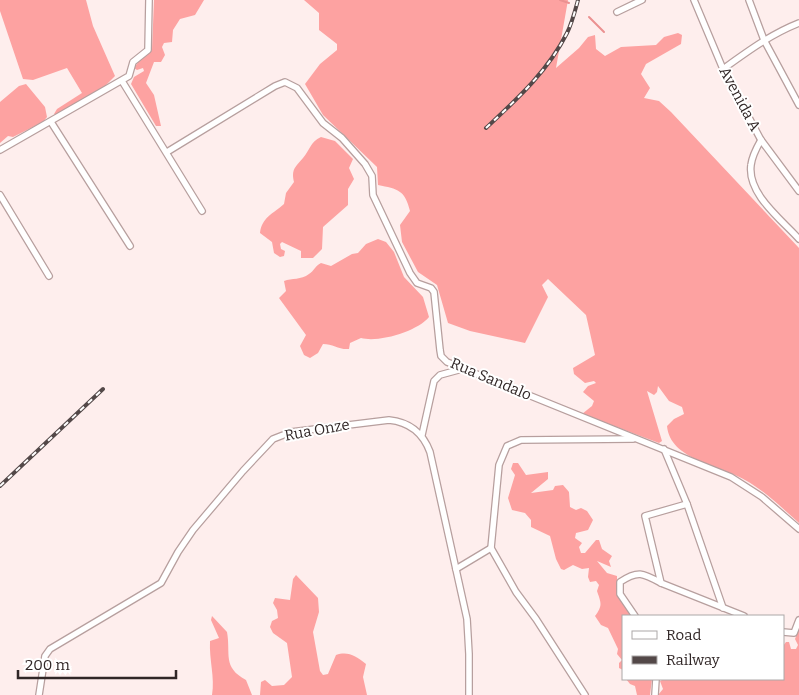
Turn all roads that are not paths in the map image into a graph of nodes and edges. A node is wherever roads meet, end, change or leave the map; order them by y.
1 (149, 0) edge
2 (642, 0) edge
3 (694, 0) edge
4 (749, 0) edge
5 (617, 12) dead end
6 (799, 23) edge
7 (764, 40) junction
8 (723, 69) junction
9 (122, 81) junction
10 (799, 105) edge
11 (51, 122) junction
12 (761, 140) junction
13 (0, 150) edge
14 (167, 152) junction
15 (799, 191) edge
16 (0, 195) edge
17 (202, 211) dead end
18 (799, 239) edge
19 (130, 246) dead end
20 (49, 276) dead end
21 (462, 369) junction
22 (422, 436) junction
23 (638, 439) junction
24 (664, 448) junction
25 (687, 504) junction
26 (799, 529) edge
27 (491, 548) junction
28 (456, 569) junction
29 (661, 582) junction
30 (723, 608) junction
31 (634, 615) edge
32 (741, 615) edge
33 (799, 620) edge
34 (784, 632) edge
35 (656, 680) edge
36 (39, 695) edge
37 (468, 695) edge
38 (585, 695) edge
39 (655, 695) edge

1 - 9 street
2 - 5 street
3 - 8 street, Avenida A
4 - 7 street
6 - 7 street
7 - 8 street
7 - 10 street
8 - 12 street, Avenida A
9 - 11 street
9 - 14 street
11 - 13 street
11 - 19 street
12 - 15 street, Avenida A
12 - 18 street
14 - 17 street
14 - 21 street, Rua Sandalo
16 - 20 street
21 - 22 street
21 - 23 street, Rua Sandalo
22 - 28 street
22 - 36 street, Rua Onze
23 - 24 street, Rua Sandalo
23 - 27 street
24 - 25 street
24 - 26 street, Rua Sandalo
25 - 29 street
25 - 30 street
27 - 28 street
27 - 38 street
28 - 37 street
29 - 30 street
29 - 31 street
30 - 32 street
33 - 34 street
35 - 39 street

